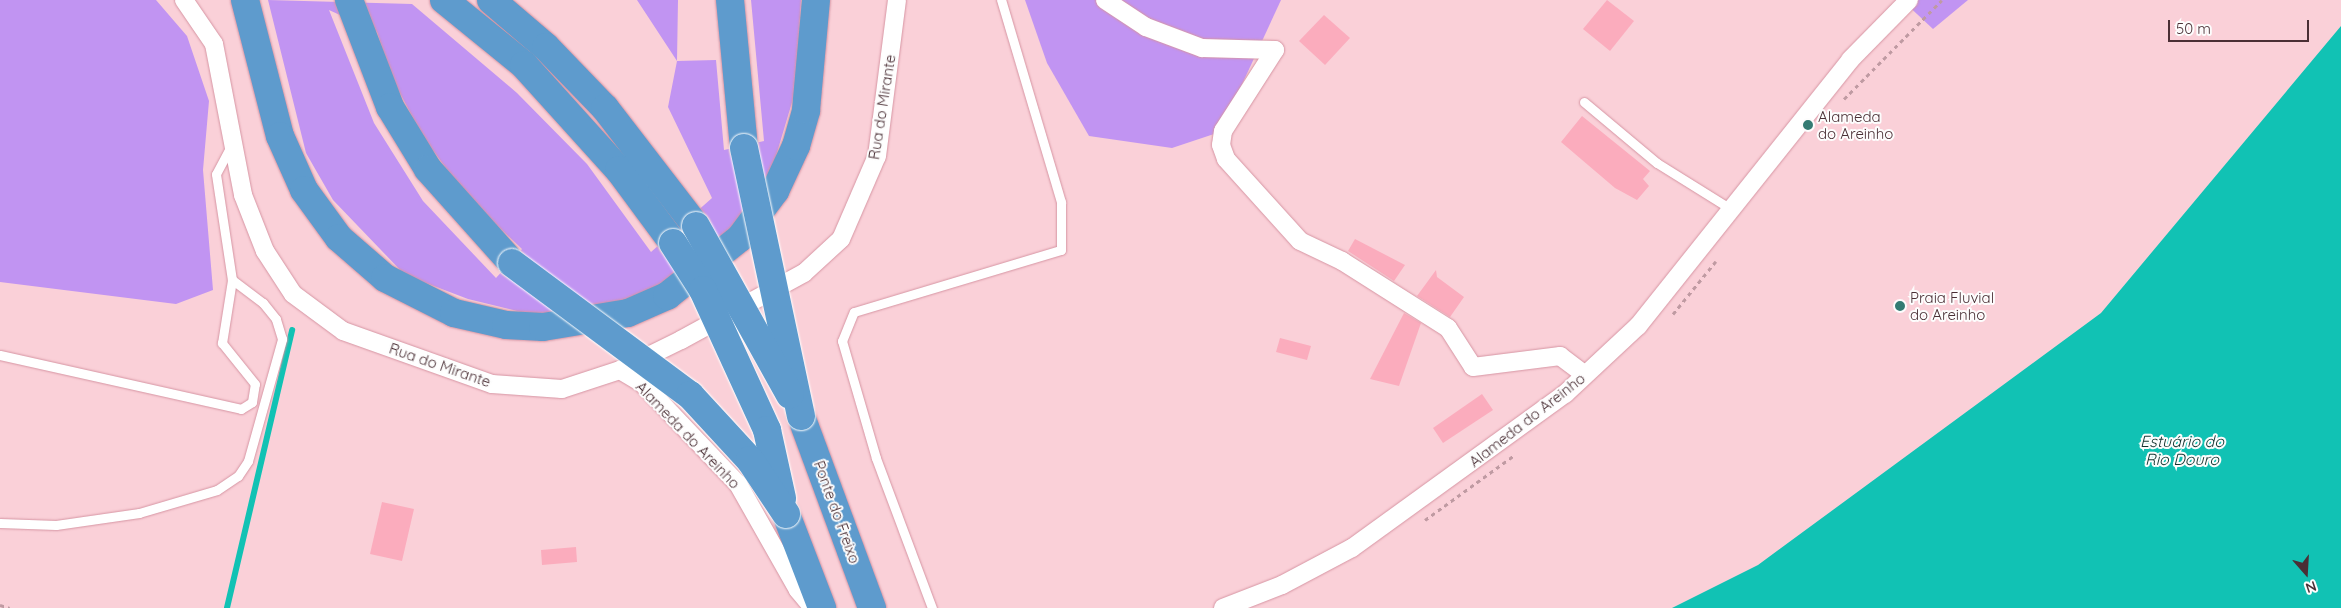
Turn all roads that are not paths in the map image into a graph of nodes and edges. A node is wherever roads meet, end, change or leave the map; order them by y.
1 (184, 0) edge
2 (245, 0) edge
3 (444, 0) edge
4 (490, 0) edge
5 (730, 0) edge
6 (816, 0) edge
7 (897, 0) edge
8 (1002, 0) edge
9 (1105, 0) edge
10 (1909, 0) edge
11 (351, 4) edge
12 (1584, 102) dead end
13 (232, 144) junction
14 (1731, 209) junction
15 (232, 280) junction
16 (0, 355) edge
17 (620, 370) junction
18 (1585, 375) junction
19 (801, 416) junction
20 (786, 514) junction
21 (0, 523) edge
22 (813, 608) edge
23 (822, 608) edge
24 (872, 608) edge
25 (932, 608) edge
26 (1223, 608) edge

1 - 13 street, Rua do Mirante
2 - 6 highway
3 - 20 highway, bridge
4 - 19 highway, bridge
5 - 19 highway, bridge
7 - 17 street, Rua do Mirante
8 - 25 lane
9 - 18 street
10 - 14 street, Alameda do Areinho
11 - 20 highway, bridge
12 - 14 lane
13 - 15 lane
13 - 17 street, Rua do Mirante
14 - 18 street, Alameda do Areinho
15 - 16 lane
15 - 21 lane
17 - 22 street, Alameda do Areinho
18 - 26 street, Alameda do Areinho
19 - 24 highway, Ponte do Freixo
20 - 23 highway

